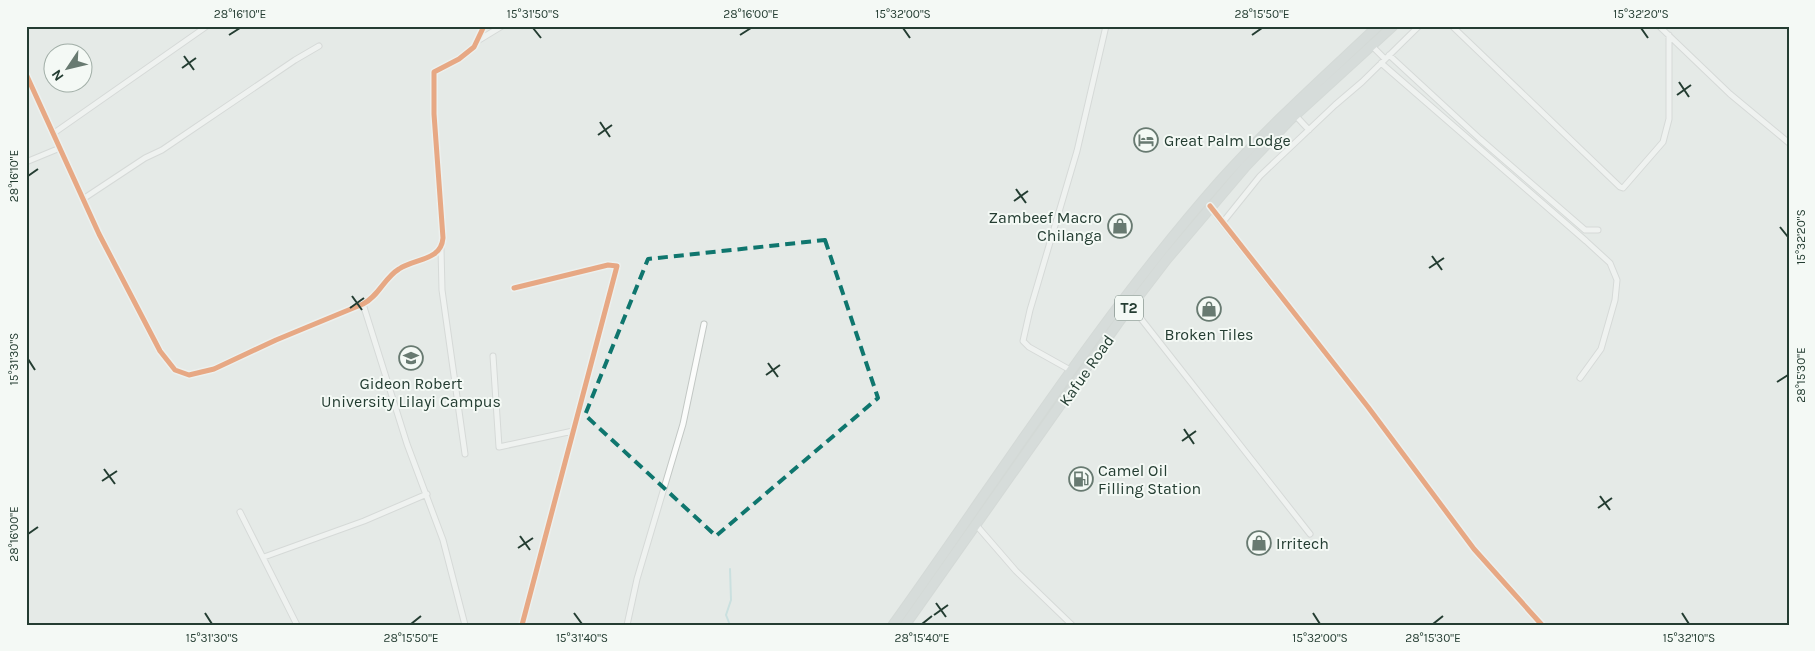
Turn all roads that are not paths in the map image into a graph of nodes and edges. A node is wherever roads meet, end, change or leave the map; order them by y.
1 (207, 26) edge
2 (484, 26) edge
3 (502, 26) edge
4 (1106, 26) edge
5 (1378, 26) edge
6 (1393, 26) edge
7 (1419, 26) edge
8 (1452, 26) edge
9 (1659, 26) edge
10 (1669, 35) junction
11 (479, 40) junction
12 (319, 46) dead end
13 (1371, 46) junction
14 (1385, 59) junction
15 (26, 74) edge
16 (33, 88) junction
17 (26, 91) edge
18 (1295, 115) junction
19 (1309, 130) junction
20 (54, 133) junction
21 (1789, 134) edge
22 (1784, 139) junction
23 (1789, 143) edge
24 (60, 148) junction
25 (26, 162) edge
26 (83, 199) junction
27 (1210, 206) junction
28 (1223, 222) junction
29 (1598, 230) dead end
30 (441, 249) junction
31 (514, 288) dead end
32 (363, 304) junction
33 (1131, 306) junction
34 (704, 324) dead end
35 (493, 356) dead end
36 (1072, 371) junction
37 (1580, 378) dead end
38 (573, 431) junction
39 (465, 454) dead end
40 (427, 494) junction
41 (240, 512) dead end
42 (977, 526) junction
43 (1310, 534) dead end
44 (264, 558) junction
45 (298, 625) edge
46 (466, 625) edge
47 (522, 625) edge
48 (628, 625) edge
49 (893, 625) edge
50 (906, 625) edge
51 (1072, 625) edge
52 (1542, 625) edge

1 - 20 street
2 - 11 street
3 - 11 street
4 - 36 street
5 - 36 highway, Kafue Road / T2
6 - 13 highway, Kafue Road / T2
7 - 14 street
8 - 10 street
9 - 10 street
10 - 22 street
11 - 30 street
12 - 26 street
13 - 14 street
13 - 18 highway, Kafue Road / T2
14 - 19 street
14 - 29 street
14 - 37 street
15 - 16 street
16 - 17 street
16 - 20 street
18 - 19 street
18 - 27 highway, Kafue Road / T2
19 - 28 street
20 - 24 street
21 - 22 street
22 - 23 street
24 - 25 street
24 - 26 street
26 - 32 street
27 - 28 street
27 - 33 highway, Kafue Road / T2
28 - 52 street
30 - 32 street
30 - 39 street
31 - 38 street
32 - 40 street
33 - 42 highway, Kafue Road / T2
33 - 43 street
34 - 48 street
35 - 38 street
36 - 49 highway, Kafue Road / T2
38 - 47 street
40 - 44 street
40 - 46 street
41 - 44 street
42 - 50 highway, Kafue Road / T2
42 - 51 street
44 - 45 street

